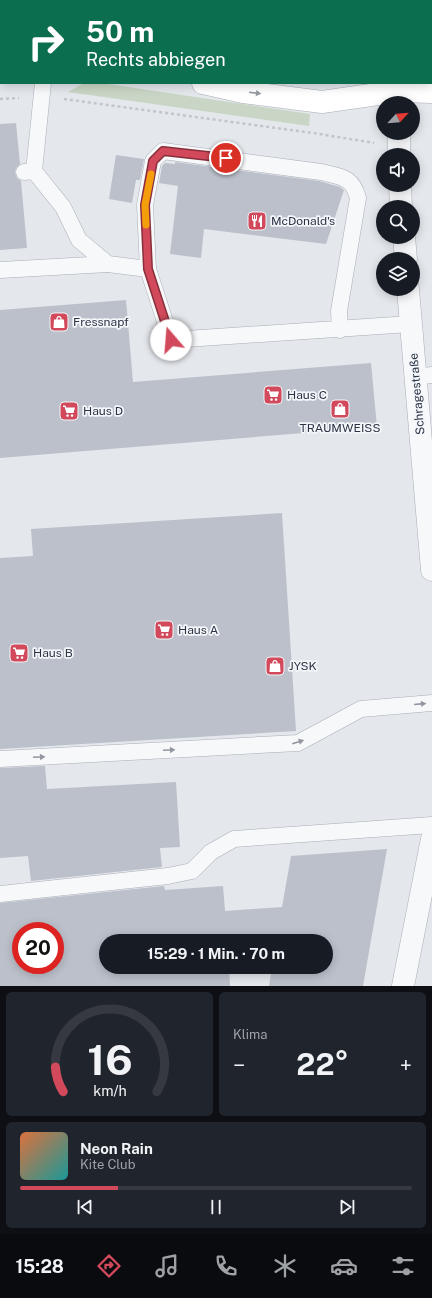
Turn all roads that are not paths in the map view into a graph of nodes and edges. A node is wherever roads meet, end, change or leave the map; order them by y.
1 (207, 84) edge
2 (374, 84) edge
3 (42, 90) edge
4 (432, 92) edge
5 (397, 96) edge
6 (406, 96) edge
7 (376, 98) edge
8 (108, 264) junction
9 (148, 269) junction
10 (0, 270) edge
11 (408, 296) edge
12 (410, 324) junction
13 (340, 330) junction
14 (424, 376) edge
15 (432, 570) edge
16 (432, 703) edge
17 (0, 759) edge
18 (432, 825) edge
19 (432, 839) edge
20 (0, 894) edge
21 (403, 986) edge

1 -> 7 main road
2 - 5 main road
3 - 8 lane
4 - 6 main road
8 - 9 lane
8 - 10 lane
9 - 13 lane
9 - 13 lane
11 - 12 street, Schragestraße
12 - 13 lane
12 - 14 street, Schragestraße
14 - 15 street, Schragestraße
17 -> 16 lane
18 - 20 lane
19 - 21 street

